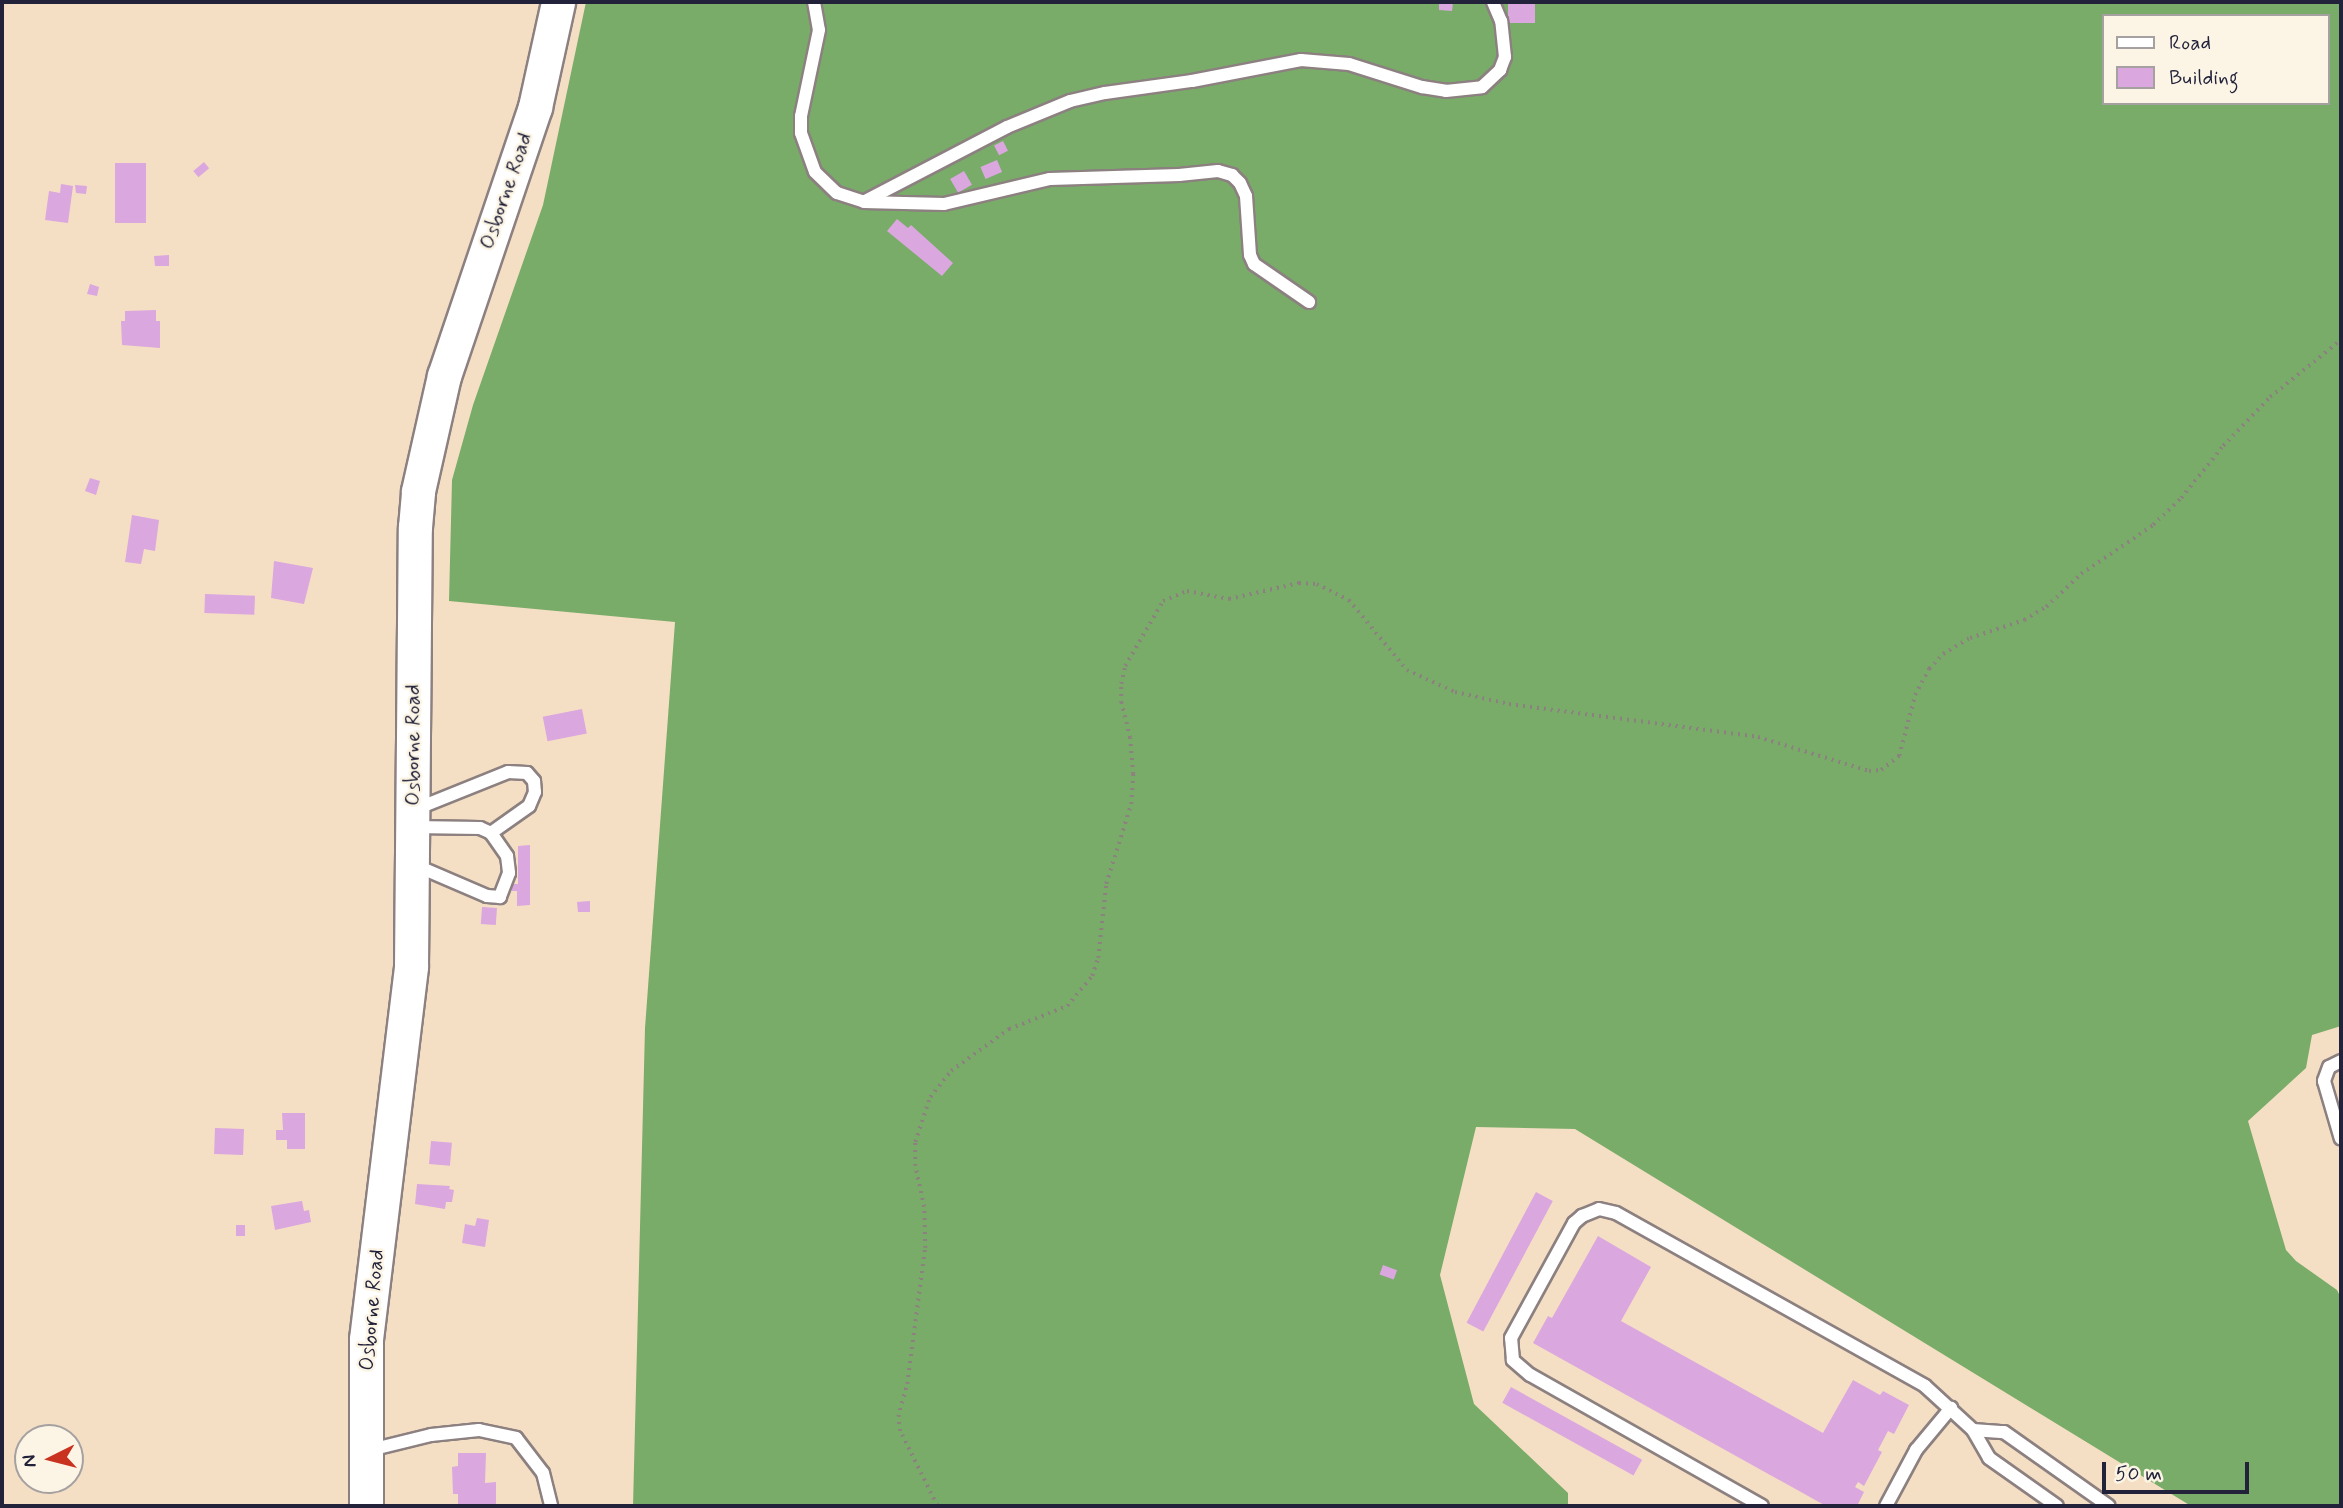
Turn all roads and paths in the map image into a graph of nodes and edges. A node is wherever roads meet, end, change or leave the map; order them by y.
1 (558, 2) edge
2 (814, 2) edge
3 (1493, 2) edge
4 (864, 202) junction
5 (1309, 302) dead end
6 (2341, 340) edge
7 (412, 818) junction
8 (491, 833) junction
9 (412, 864) junction
10 (2341, 1061) edge
11 (2341, 1139) edge
12 (1951, 1408) junction
13 (1973, 1430) junction
14 (366, 1451) junction
15 (366, 1506) edge
16 (551, 1506) edge
17 (937, 1506) edge
18 (1762, 1506) edge
19 (1886, 1506) edge
20 (2057, 1506) edge
21 (2109, 1506) edge

1 - 7 street, Osborne Road
2 - 4 lane
3 - 4 lane
4 - 5 lane
6 - 17 path
7 - 8 lane
7 - 8 lane
7 - 9 street, Osborne Road
8 - 9 lane
9 - 14 street, Osborne Road
10 - 11 lane
12 - 13 lane
12 - 18 lane
12 - 19 lane
13 - 20 lane
13 - 21 lane
14 - 15 street, Osborne Road
14 - 16 lane

